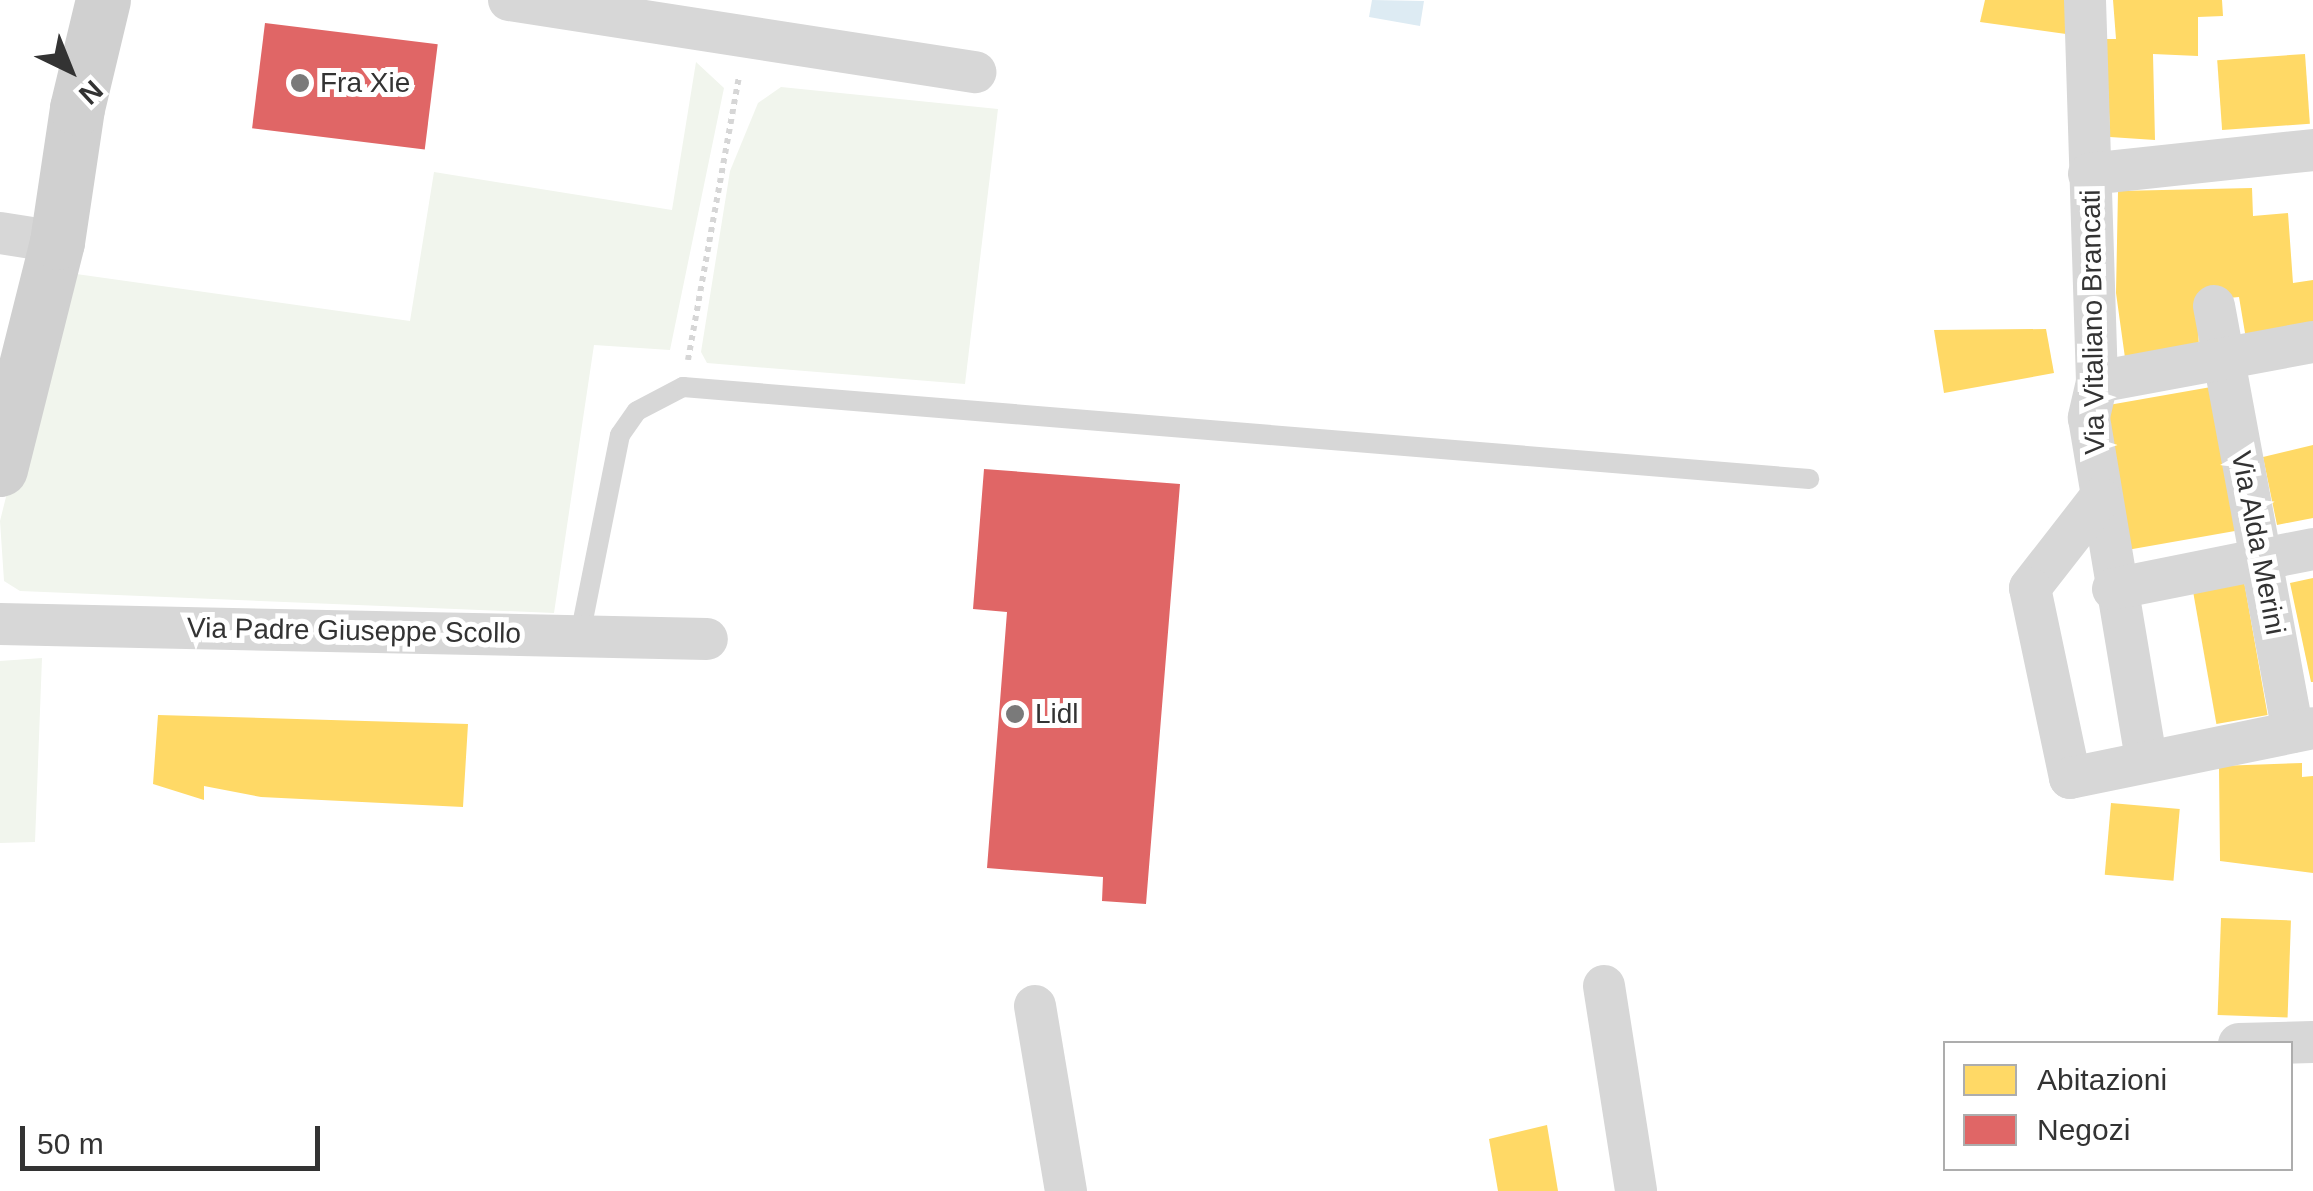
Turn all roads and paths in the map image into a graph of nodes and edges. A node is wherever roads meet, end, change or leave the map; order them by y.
1 (103, 0) edge
2 (509, 0) edge
3 (2086, 0) edge
4 (746, 36) junction
5 (975, 72) dead end
6 (2313, 150) edge
7 (2089, 174) junction
8 (26, 237) edge
9 (2214, 306) dead end
10 (0, 313) edge
11 (2313, 342) edge
12 (2220, 355) junction
13 (2097, 382) junction
14 (683, 388) junction
15 (0, 469) edge
16 (1809, 479) dead end
17 (2100, 498) junction
18 (2313, 549) edge
19 (2261, 557) junction
20 (2113, 589) junction
21 (0, 624) edge
22 (580, 635) junction
23 (708, 639) dead end
24 (2303, 730) edge
25 (2146, 760) junction
26 (1604, 986) dead end
27 (1035, 1006) dead end
28 (1066, 1191) edge
29 (1636, 1191) edge

1 - 8 main road
2 - 4 street
3 - 7 street, Via Vitaliano Brancati
4 - 5 street
4 - 14 path
6 - 7 street
7 - 13 street, Via Vitaliano Brancati
8 - 10 main road
8 - 15 main road
9 - 12 street, Via Alda Merini
11 - 12 street
12 - 13 street
12 - 19 street, Via Alda Merini
13 - 17 street, Via Vitaliano Brancati
14 - 16 lane
14 - 22 lane
17 - 20 street, Via Vitaliano Brancati
17 - 25 street
18 - 19 street
19 - 20 street
19 - 24 street, Via Alda Merini
20 - 25 street, Via Vitaliano Brancati
21 - 22 street, Via Padre Giuseppe Scollo
22 - 23 street, Via Padre Giuseppe Scollo
24 - 25 street
26 - 29 street
27 - 28 street

